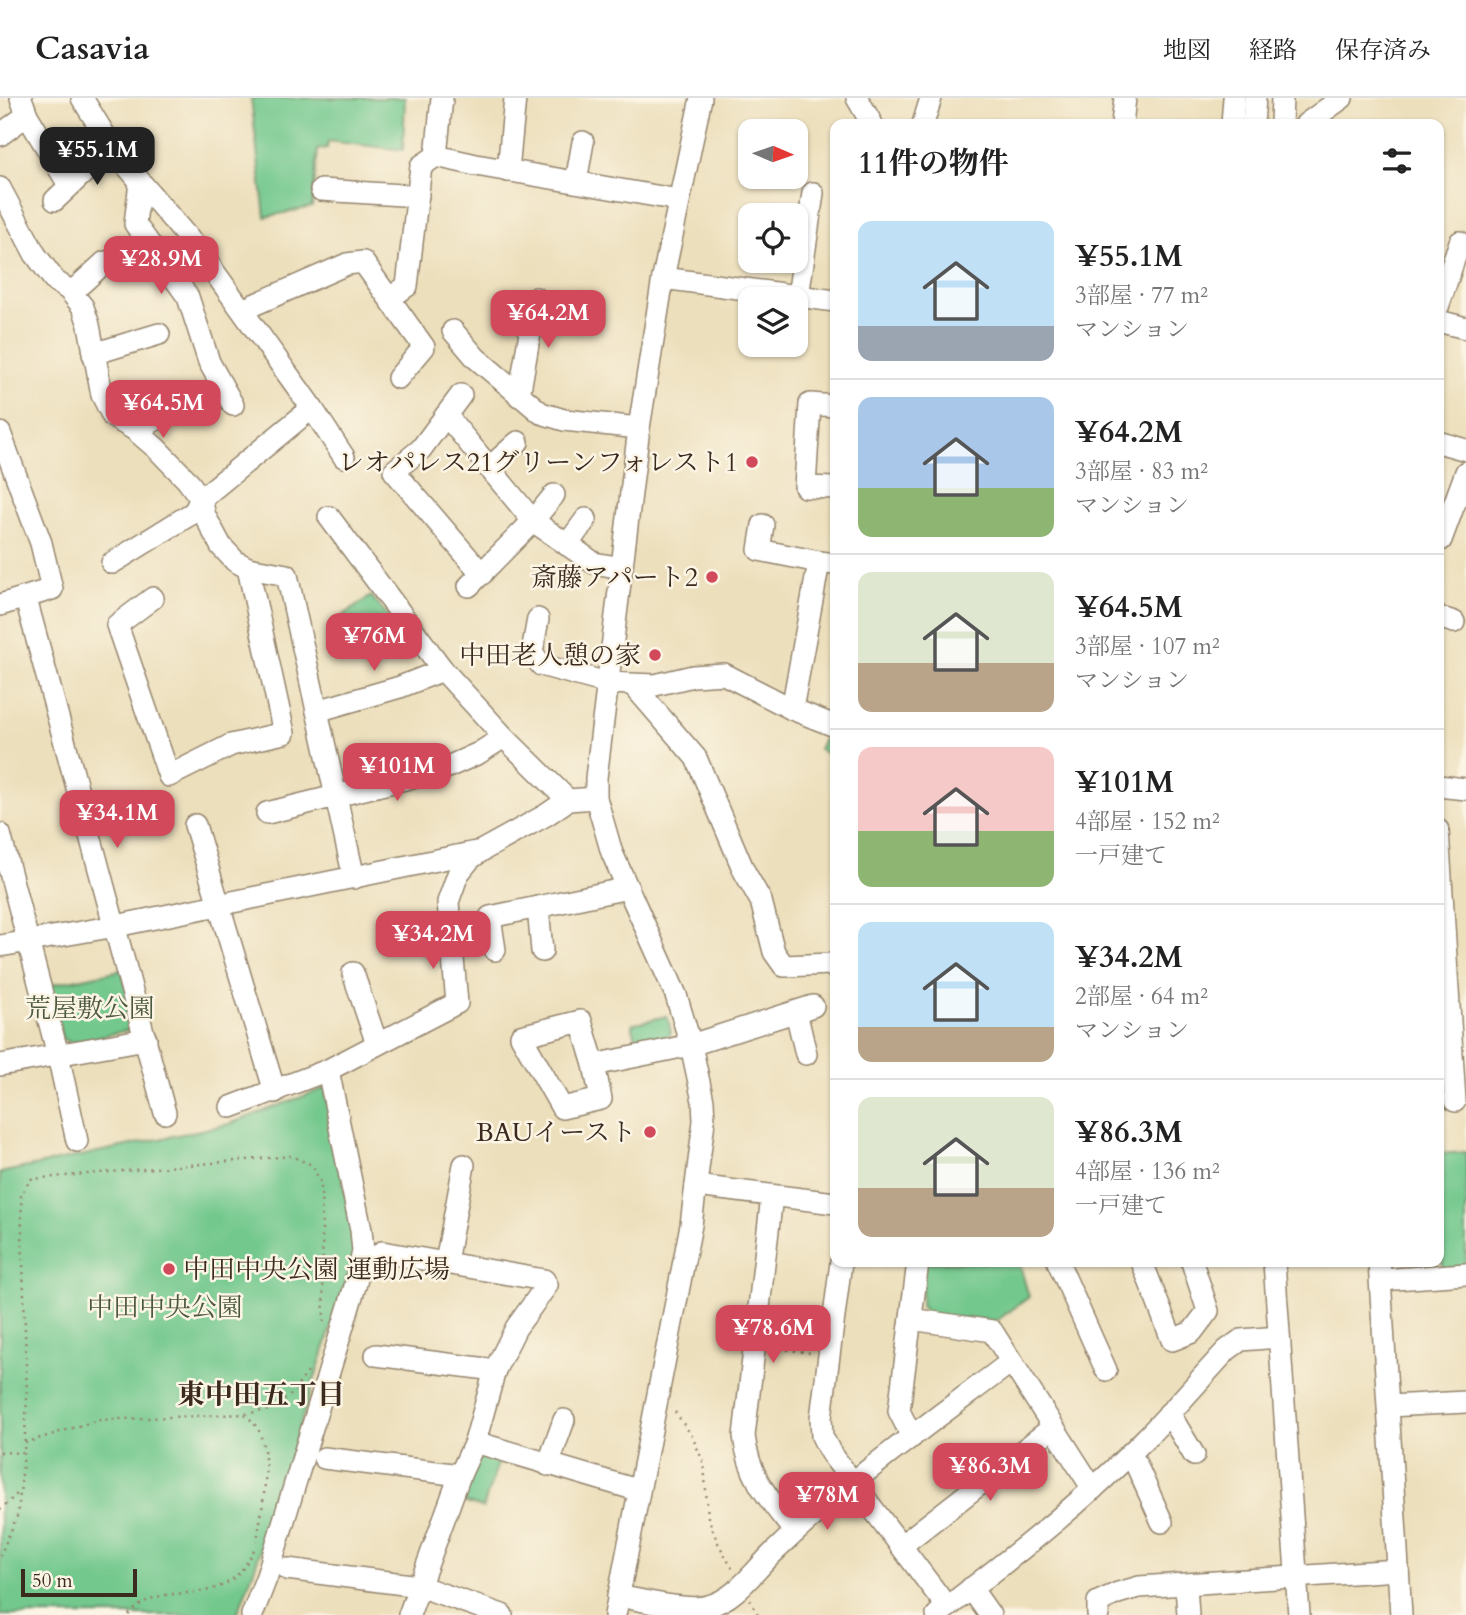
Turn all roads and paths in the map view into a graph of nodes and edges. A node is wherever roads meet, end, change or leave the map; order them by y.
1 (82, 98) edge
2 (442, 98) edge
3 (515, 98) edge
4 (701, 98) edge
5 (857, 98) edge
6 (931, 98) edge
7 (1125, 98) edge
8 (1234, 98) edge
9 (1255, 98) edge
10 (1282, 98) edge
11 (1342, 98) edge
12 (24, 107) edge
13 (869, 119) edge
14 (925, 119) edge
15 (1123, 119) edge
16 (1232, 119) edge
17 (1253, 119) edge
18 (1281, 119) edge
19 (1313, 119) edge
20 (0, 135) edge
21 (583, 142) dead end
22 (111, 146) junction
23 (436, 156) junction
24 (508, 171) junction
25 (140, 182) junction
26 (576, 183) junction
27 (0, 188) edge
28 (321, 190) dead end
29 (813, 193) dead end
30 (418, 197) junction
31 (679, 200) junction
32 (5, 214) edge
33 (1460, 242) dead end
34 (105, 261) dead end
35 (663, 278) junction
36 (798, 287) edge
37 (738, 288) edge
38 (1444, 289) edge
39 (72, 292) junction
40 (808, 297) edge
41 (390, 298) junction
42 (536, 298) dead end
43 (830, 300) edge
44 (242, 310) junction
45 (1444, 322) edge
46 (1466, 328) edge
47 (453, 331) dead end
48 (159, 334) dead end
49 (93, 354) junction
50 (398, 378) dead end
51 (461, 395) dead end
52 (519, 396) junction
53 (233, 405) dead end
54 (830, 406) edge
55 (312, 408) junction
56 (172, 412) dead end
57 (446, 415) junction
58 (639, 428) junction
59 (135, 430) junction
60 (0, 433) edge
61 (518, 442) dead end
62 (1444, 444) edge
63 (1466, 450) edge
64 (344, 457) dead end
65 (489, 468) junction
66 (1466, 472) edge
67 (830, 488) edge
68 (554, 495) dead end
69 (201, 499) junction
70 (329, 517) dead end
71 (586, 519) dead end
72 (533, 521) junction
73 (764, 525) dead end
74 (1444, 532) edge
75 (567, 545) junction
76 (112, 563) dead end
77 (827, 563) edge
78 (248, 568) junction
79 (622, 568) junction
80 (153, 598) dead end
81 (26, 599) junction
82 (0, 605) edge
83 (538, 619) dead end
84 (443, 670) junction
85 (607, 682) junction
86 (633, 685) junction
87 (792, 709) junction
88 (317, 711) junction
89 (830, 724) edge
90 (504, 737) junction
91 (1444, 787) edge
92 (1466, 789) edge
93 (335, 796) junction
94 (596, 798) junction
95 (568, 800) junction
96 (267, 813) dead end
97 (195, 825) dead end
98 (0, 834) edge
99 (481, 851) junction
100 (5, 877) edge
101 (354, 878) junction
102 (628, 888) junction
103 (218, 905) junction
104 (538, 907) junction
105 (116, 926) junction
106 (1444, 939) edge
107 (27, 943) junction
108 (0, 946) edge
109 (495, 950) dead end
110 (542, 951) dead end
111 (830, 963) edge
112 (353, 973) dead end
113 (146, 1039) junction
114 (377, 1044) junction
115 (691, 1045) junction
116 (806, 1054) dead end
117 (58, 1055) junction
118 (0, 1065) edge
119 (594, 1065) junction
120 (328, 1070) junction
121 (275, 1092) junction
122 (1453, 1102) edge
123 (231, 1107) dead end
124 (165, 1113) dead end
125 (77, 1141) dead end
126 (464, 1165) dead end
127 (696, 1186) junction
128 (772, 1196) junction
129 (830, 1202) edge
130 (382, 1252) dead end
131 (446, 1262) junction
132 (840, 1267) edge
133 (917, 1267) edge
134 (1060, 1267) edge
135 (1144, 1267) edge
136 (1194, 1267) edge
137 (1274, 1267) edge
138 (1380, 1271) edge
139 (1466, 1274) edge
140 (911, 1319) junction
141 (324, 1334) dead end
142 (1279, 1338) junction
143 (754, 1345) junction
144 (376, 1355) dead end
145 (829, 1355) junction
146 (1011, 1363) junction
147 (311, 1367) dead end
148 (495, 1370) junction
149 (1106, 1370) dead end
150 (656, 1398) junction
151 (1466, 1402) edge
152 (1389, 1406) junction
153 (1170, 1413) junction
154 (244, 1414) junction
155 (564, 1420) dead end
156 (1052, 1428) junction
157 (912, 1437) junction
158 (475, 1442) junction
159 (25, 1443) junction
160 (0, 1452) edge
161 (24, 1453) junction
162 (1131, 1453) junction
163 (1194, 1455) dead end
164 (324, 1458) dead end
165 (548, 1465) junction
166 (460, 1475) junction
167 (854, 1482) junction
168 (1093, 1489) junction
169 (637, 1490) junction
170 (18, 1492) junction
171 (0, 1510) edge
172 (1162, 1522) dead end
173 (795, 1532) junction
174 (902, 1545) junction
175 (0, 1556) edge
176 (288, 1569) dead end
177 (1398, 1570) junction
178 (1296, 1578) junction
179 (742, 1585) junction
180 (1186, 1585) junction
181 (419, 1586) junction
182 (971, 1588) junction
183 (616, 1606) edge
184 (942, 1611) edge
185 (129, 1615) edge
186 (252, 1615) edge
187 (409, 1615) edge
188 (502, 1615) edge
189 (758, 1615) edge
190 (990, 1615) edge
191 (1098, 1615) edge
192 (1188, 1615) edge
193 (1299, 1615) edge
194 (1401, 1615) edge

1 - 22 street
2 - 23 street
3 - 24 street
4 - 31 street
5 - 13 street
6 - 14 street
7 - 15 street
8 - 16 street
9 - 17 street
10 - 18 street
11 - 19 street
12 - 20 street
12 - 22 street
21 - 26 street
22 - 25 street
23 - 24 street
23 - 30 street
24 - 26 street
25 - 44 street
25 - 53 street
26 - 31 street
27 - 32 street
28 - 30 street
29 - 36 street
30 - 41 street
31 - 35 street
32 - 39 street
33 - 38 street
34 - 39 street
35 - 37 street
35 - 58 street
39 - 49 street
40 - 43 street
41 - 44 street
41 - 50 street
42 - 52 street
44 - 55 street
45 - 46 street
47 - 52 street
48 - 49 street
49 - 59 street
51 - 57 street
52 - 58 street
54 - 67 street
55 - 64 street
55 - 69 street
56 - 59 street
57 - 65 street
57 - 72 street
58 - 79 street
59 - 69 street
60 - 81 street
61 - 65 street
62 - 63 street
65 - 72 street
66 - 74 street
68 - 72 street
69 - 76 street
69 - 78 street
70 - 84 street
71 - 75 street
72 - 75 street
73 - 77 street
75 - 79 street
77 - 87 street
78 - 80 street
78 - 88 street
79 - 85 street
81 - 82 street
81 - 105 street
83 - 85 street
84 - 88 street
84 - 90 street
85 - 86 street
85 - 94 street
86 - 87 street
86 - 111 street
87 - 89 street
88 - 93 street
90 - 93 street
90 - 95 street
91 - 92 street
93 - 96 street
93 - 101 street
94 - 95 street
94 - 102 street
95 - 99 street
97 - 103 street
98 - 100 street
99 - 101 street
99 - 114 street
100 - 107 street
101 - 103 street
102 - 104 street
102 - 115 street
103 - 105 street
103 - 121 street
104 - 109 street
104 - 110 street
105 - 107 street
105 - 113 street
106 - 122 street
107 - 108 street
107 - 117 street
112 - 114 street
113 - 117 street
113 - 124 street
114 - 120 street
115 - 116 street
115 - 119 street
115 - 127 street
117 - 118 street
117 - 125 street
119 - 119 street
120 - 121 street
120 - 186 street
121 - 123 street
126 - 131 street
127 - 128 street
127 - 150 street
128 - 129 street
128 - 143 street
130 - 131 street
131 - 148 street
132 - 145 street
133 - 140 street
134 - 149 street
135 - 136 street
137 - 142 street
138 - 139 street
138 - 152 street
140 - 146 street
140 - 157 street
141 - 159 path
142 - 153 street
142 - 178 street
143 - 145 path
143 - 173 street
144 - 148 street
145 - 167 street
146 - 156 street
146 - 157 street
147 - 154 path
148 - 158 street
150 - 169 street
150 - 179 path
151 - 152 street
152 - 177 street
153 - 162 street
153 - 163 street
154 - 159 path
154 - 185 path
155 - 165 street
156 - 168 street
156 - 174 street
157 - 167 street
158 - 165 street
158 - 166 street
159 - 161 path
160 - 161 path
161 - 170 path
162 - 168 street
162 - 172 street
164 - 166 street
165 - 169 street
166 - 181 street
167 - 173 street
167 - 174 street
168 - 182 street
169 - 183 street
170 - 171 path
170 - 175 path
173 - 179 street
174 - 184 street
176 - 181 street
177 - 178 street
177 - 194 street
178 - 180 street
178 - 193 street
179 - 183 street
179 - 189 path
180 - 191 street
180 - 192 street
181 - 187 street
181 - 188 street
182 - 184 street
182 - 190 street

